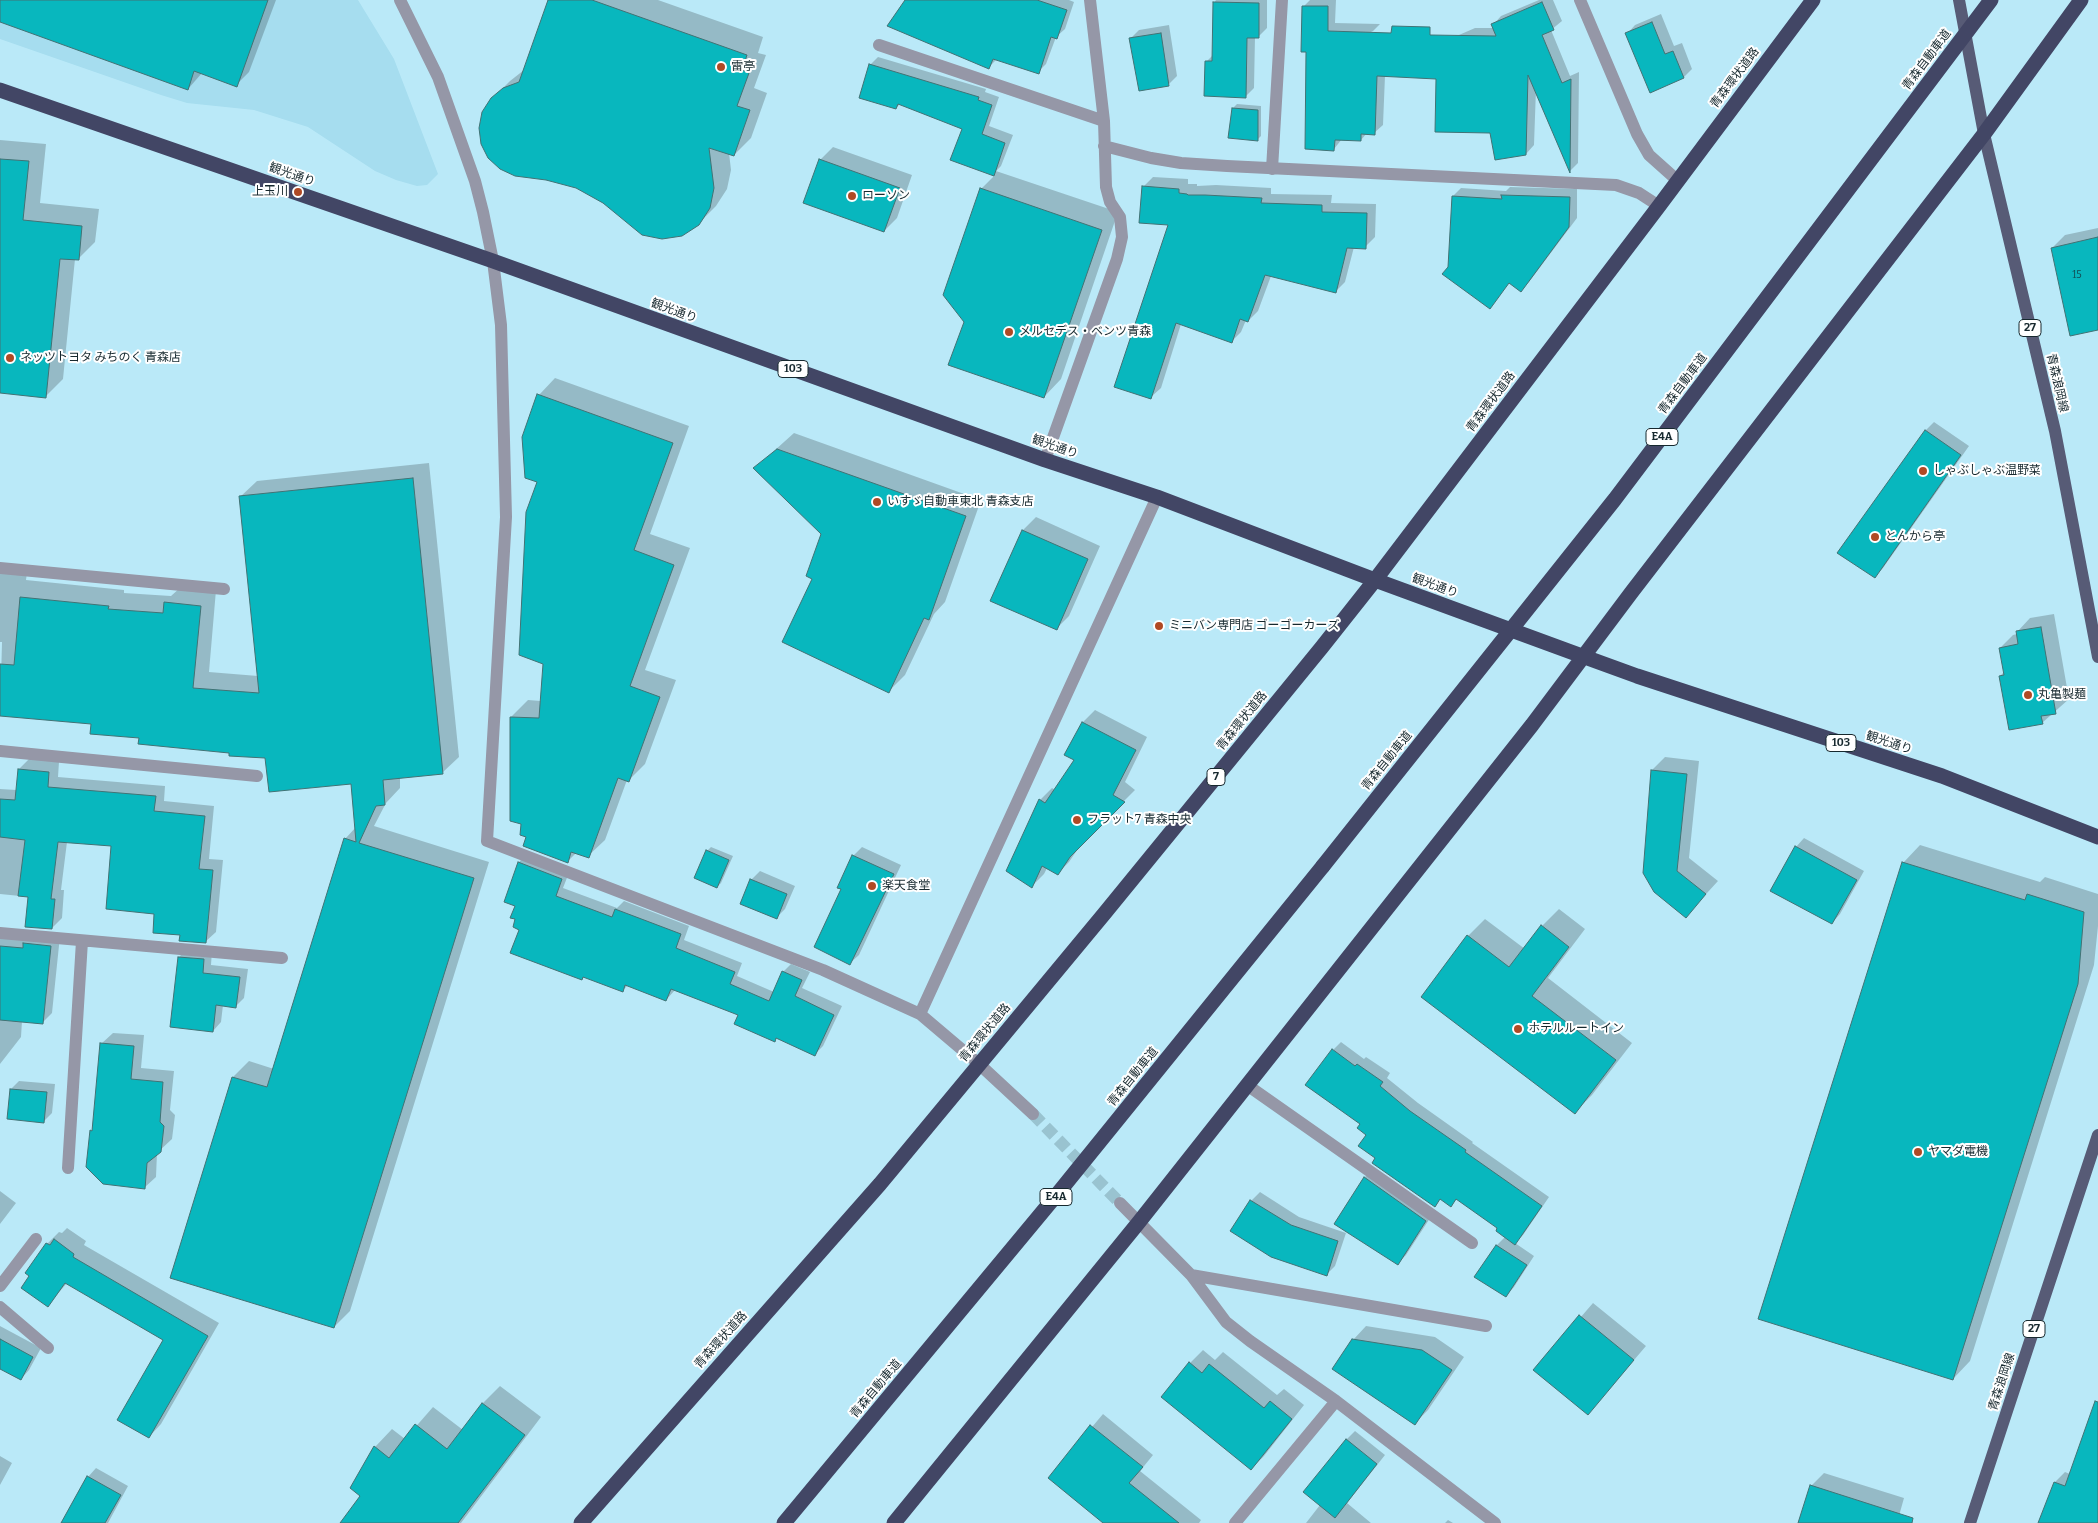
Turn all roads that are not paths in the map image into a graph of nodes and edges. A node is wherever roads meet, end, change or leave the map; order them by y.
1 (400, 0) edge
2 (1091, 0) edge
3 (1282, 0) edge
4 (1580, 0) edge
5 (1813, 0) edge
6 (1959, 0) edge
7 (1991, 0) edge
8 (2081, 0) edge
9 (879, 45) dead end
10 (0, 90) edge
11 (1104, 121) junction
12 (1984, 134) junction
13 (1104, 146) junction
14 (1272, 169) junction
15 (1677, 180) junction
16 (1659, 206) junction
17 (493, 261) junction
18 (1045, 460) junction
19 (1156, 496) junction
20 (0, 568) edge
21 (1375, 580) junction
22 (224, 589) dead end
23 (1582, 656) junction
24 (2098, 657) edge
25 (0, 751) edge
26 (257, 776) dead end
27 (2098, 837) edge
28 (0, 933) edge
29 (82, 941) junction
30 (282, 958) dead end
31 (920, 1014) junction
32 (979, 1064) junction
33 (1247, 1085) junction
34 (1033, 1114) tunnel mouth
35 (2098, 1135) edge
36 (68, 1168) dead end
37 (1120, 1203) tunnel mouth
38 (1139, 1222) junction
39 (36, 1239) dead end
40 (1472, 1243) dead end
41 (1191, 1275) junction
42 (0, 1286) edge
43 (0, 1307) edge
44 (1486, 1326) dead end
45 (48, 1348) dead end
46 (1336, 1401) junction
47 (581, 1523) edge
48 (784, 1523) edge
49 (894, 1523) edge
50 (1235, 1523) edge
51 (1495, 1523) edge
52 (1970, 1523) edge

1 - 17 street
2 - 11 street
3 - 14 street
4 - 15 street
5 - 15 highway, 青森環状道路 / 7
6 - 12 main road, 青森浪岡線 / 27
7 - 48 highway, 青森自動車道 / E4A, bridge
8 - 12 highway
9 - 11 street
10 - 17 highway, 観光通り / 103
11 - 13 street
12 - 23 highway
12 - 24 main road, 青森浪岡線 / 27
13 - 14 street
13 - 18 street
14 - 16 street
15 - 16 highway, 青森環状道路 / 7
16 - 21 highway, 青森環状道路 / 7
17 - 18 highway, 観光通り / 103
17 - 31 street
18 - 19 highway, 観光通り / 103
19 - 21 highway, 観光通り / 103
19 - 31 street
20 - 22 street
21 - 23 highway, 観光通り / 103
21 - 32 highway, 青森環状道路 / 7
23 - 27 highway, 観光通り / 103
23 - 33 highway
25 - 26 street
28 - 29 street
29 - 30 street
29 - 36 street
31 - 32 street
32 - 34 street
32 - 47 highway, 青森環状道路 / 7
33 - 38 highway
33 - 40 street
35 - 52 main road, 青森浪岡線 / 27
37 - 38 street
38 - 41 street
38 - 49 highway
39 - 42 street
41 - 44 street
41 - 46 street
43 - 45 street
46 - 50 street
46 - 51 street

